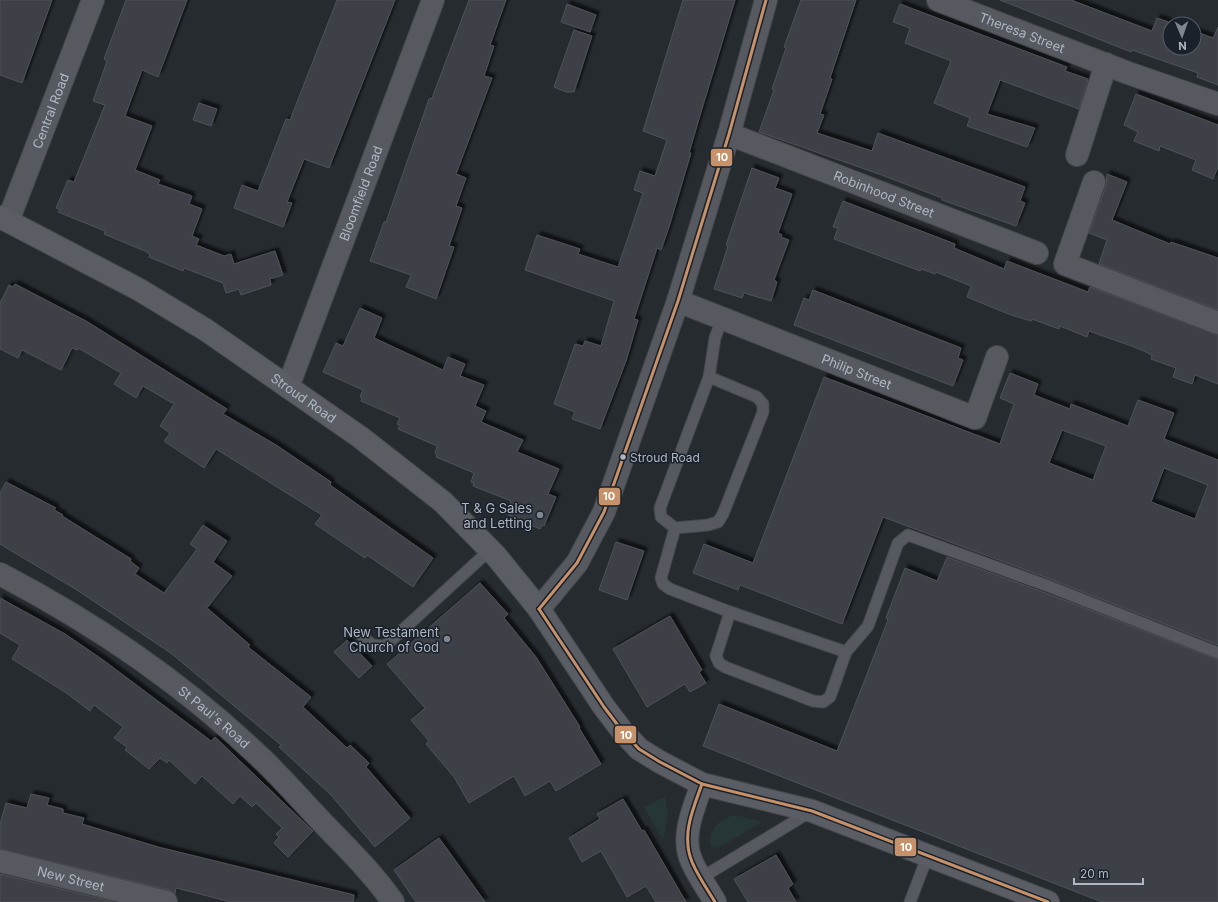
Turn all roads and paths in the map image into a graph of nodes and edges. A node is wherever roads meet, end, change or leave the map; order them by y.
1 (93, 0) edge
2 (433, 0) edge
3 (766, 0) edge
4 (938, 0) edge
5 (1106, 64) junction
6 (1218, 104) edge
7 (729, 134) junction
8 (1077, 155) dead end
9 (1094, 182) dead end
10 (4, 219) edge
11 (1037, 253) dead end
12 (678, 302) junction
13 (722, 320) junction
14 (1218, 323) edge
15 (997, 357) dead end
16 (709, 377) junction
17 (288, 387) junction
18 (675, 528) junction
19 (491, 550) junction
20 (0, 574) edge
21 (539, 609) junction
22 (730, 612) junction
23 (360, 634) dead end
24 (846, 652) junction
25 (1218, 653) edge
26 (702, 784) junction
27 (812, 811) junction
28 (928, 855) junction
29 (0, 861) edge
30 (701, 878) junction
31 (166, 902) edge
32 (393, 902) edge
33 (716, 902) edge
34 (910, 902) edge
35 (1048, 902) edge

1 - 10 street, Central Road
2 - 17 street, Bloomfield Road
3 - 7 street
4 - 5 street, Theresa Street
5 - 6 street, Theresa Street
5 - 8 street
7 - 11 street, Robinhood Street
7 - 12 street
9 - 14 street
10 - 17 main road, Stroud Road
12 - 13 street, Philip Street
12 - 21 street
13 - 15 street, Philip Street
13 - 16 lane
16 - 18 lane
16 - 18 lane
17 - 19 main road, Stroud Road
18 - 22 lane
19 - 21 main road, Stroud Road
19 - 23 lane
20 - 32 street, St Paul's Road
21 - 26 main road, Stroud Road
22 - 24 lane
22 - 24 lane
24 - 25 lane
26 - 27 main road, Stroud Road
26 - 30 main road
27 - 28 main road, Stroud Road
27 - 30 lane
28 - 34 lane
28 - 35 main road, Stroud Road
29 - 31 street, New Street
30 - 33 main road

